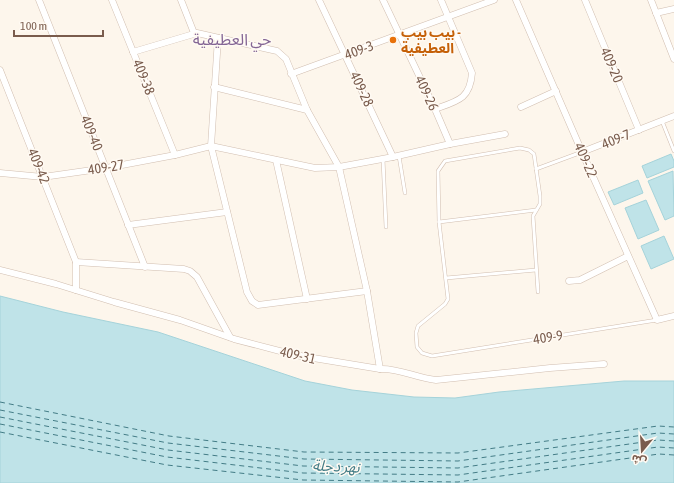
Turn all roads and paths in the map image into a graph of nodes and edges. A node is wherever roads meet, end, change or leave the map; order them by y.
1 (39, 0) edge
2 (112, 0) edge
3 (180, 0) edge
4 (319, 0) edge
5 (383, 0) edge
6 (441, 0) edge
7 (494, 0) edge
8 (516, 0) edge
9 (585, 0) edge
10 (651, 0) edge
11 (674, 9) edge
12 (656, 13) junction
13 (449, 17) junction
14 (194, 33) junction
15 (399, 35) junction
16 (218, 38) junction
17 (133, 52) junction
18 (346, 54) junction
19 (674, 59) edge
20 (0, 70) edge
21 (292, 74) junction
22 (214, 87) junction
23 (556, 91) junction
24 (521, 106) dead end
25 (435, 109) junction
26 (307, 110) junction
27 (674, 116) edge
28 (662, 121) junction
29 (639, 130) junction
30 (505, 134) dead end
31 (450, 144) junction
32 (211, 146) junction
33 (674, 151) edge
34 (582, 152) junction
35 (175, 155) junction
36 (396, 156) junction
37 (383, 159) junction
38 (276, 160) junction
39 (339, 167) junction
40 (106, 168) junction
41 (536, 169) junction
42 (0, 173) edge
43 (43, 177) junction
44 (405, 193) dead end
45 (536, 210) junction
46 (226, 212) junction
47 (439, 222) junction
48 (128, 225) junction
49 (386, 227) dead end
50 (628, 256) junction
51 (76, 262) junction
52 (145, 267) junction
53 (0, 270) edge
54 (536, 270) junction
55 (446, 278) junction
56 (569, 280) dead end
57 (76, 290) junction
58 (367, 291) junction
59 (538, 292) dead end
60 (307, 299) junction
61 (674, 316) edge
62 (657, 320) junction
63 (230, 337) junction
64 (604, 364) dead end
65 (380, 369) junction

1 - 40 street, 409-40
2 - 17 street, 409-38
3 - 14 street
4 - 18 street, 409-28
5 - 15 street, 409-26
6 - 13 street
7 - 13 street, 409-3
8 - 23 street, 409-22
9 - 29 street, 409-20
10 - 12 street
11 - 12 street
12 - 19 street
13 - 15 street, 409-3
13 - 25 street
14 - 16 street
14 - 17 street
15 - 18 street, 409-3
15 - 25 street, 409-26
16 - 21 street
16 - 22 street
17 - 35 street, 409-38
18 - 21 street, 409-3
18 - 36 street, 409-28
20 - 43 street, 409-42
21 - 26 street
22 - 26 street
22 - 32 street
23 - 24 street
23 - 34 street, 409-22
25 - 31 street, 409-26
26 - 39 street
27 - 28 street, 409-7
28 - 29 street, 409-7
28 - 33 lane
29 - 34 street, 409-7
30 - 31 street
31 - 36 street
32 - 35 street, 409-27
32 - 38 street
32 - 46 street
34 - 41 lane, 409-7
34 - 50 street, 409-22
35 - 40 street, 409-27
36 - 37 street
36 - 44 lane
37 - 39 street
37 - 49 lane
38 - 39 street
38 - 60 street
39 - 58 street
40 - 43 street, 409-27
40 - 48 street, 409-40
41 - 45 lane
41 - 47 lane
42 - 43 street, 409-27
43 - 51 street, 409-42
45 - 47 lane
45 - 54 lane
46 - 48 street
46 - 60 street
47 - 55 lane
48 - 52 street, 409-40
50 - 56 street
50 - 62 street, 409-22
51 - 52 street
51 - 57 street
52 - 63 street
53 - 57 street, 409-31
54 - 55 lane
54 - 59 lane
55 - 62 lane, 409-9
57 - 63 street, 409-31
58 - 60 street
58 - 65 street
61 - 62 street, 409-9
63 - 65 street, 409-31
64 - 65 street, 409-31

